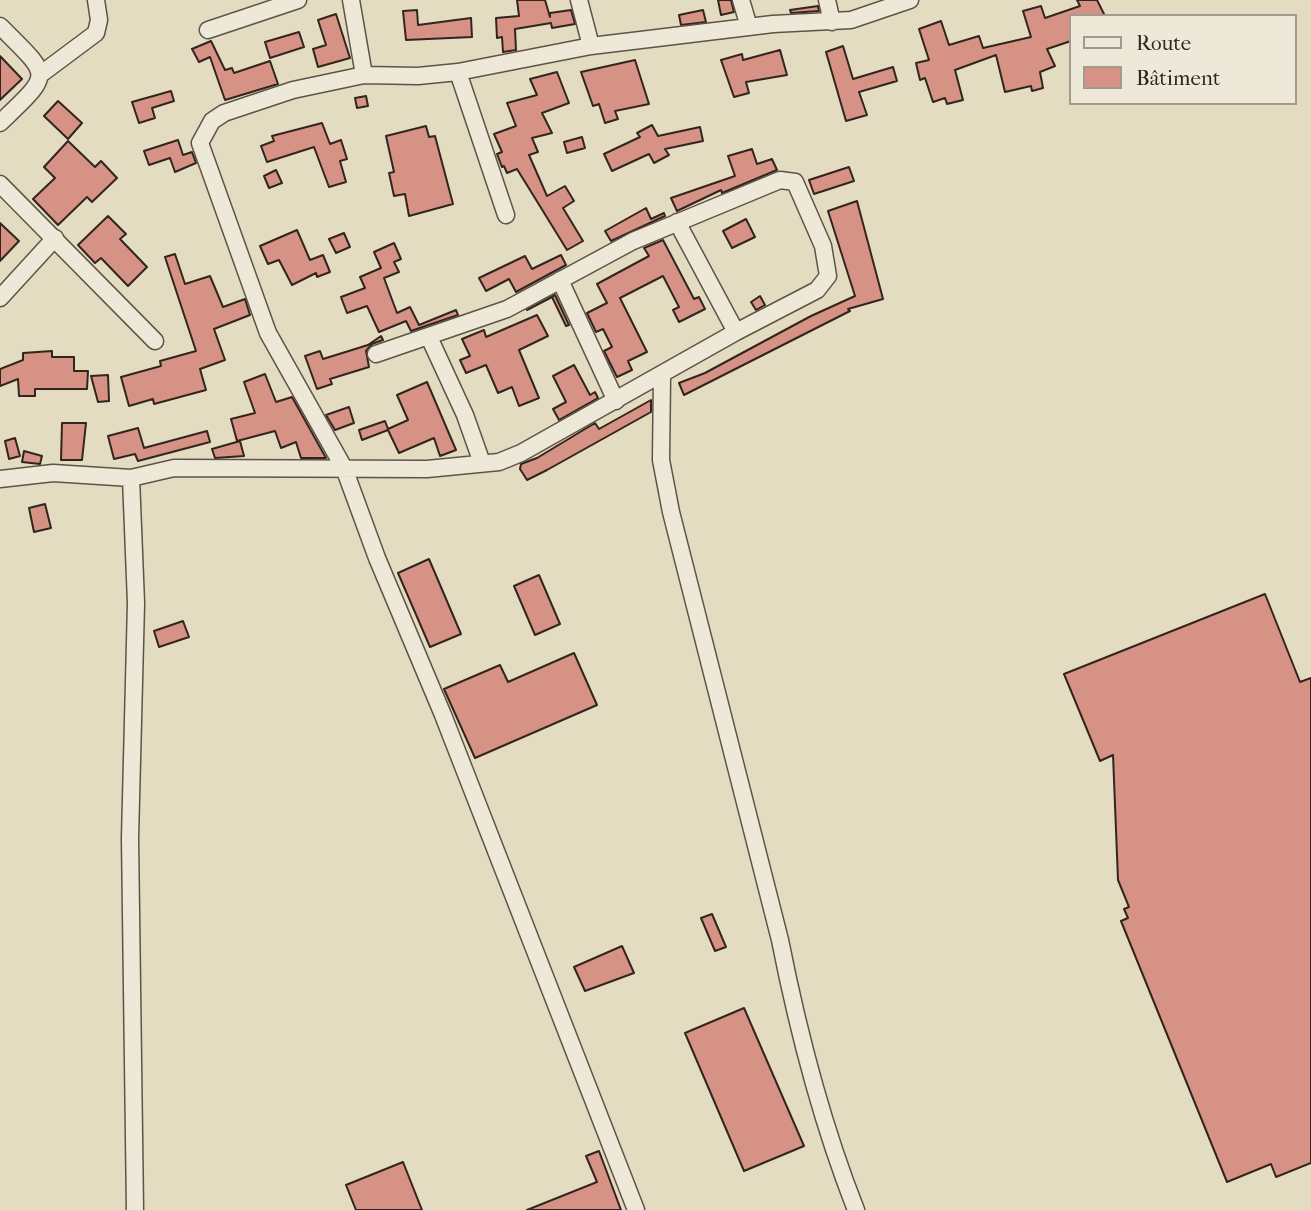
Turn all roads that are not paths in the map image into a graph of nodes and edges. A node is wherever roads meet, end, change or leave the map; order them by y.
1 (96, 0) edge
2 (298, 0) edge
3 (351, 0) edge
4 (579, 0) edge
5 (741, 0) edge
6 (827, 0) edge
7 (910, 0) edge
8 (832, 22) junction
9 (0, 26) edge
10 (749, 27) junction
11 (208, 30) dead end
12 (591, 46) junction
13 (458, 72) junction
14 (41, 74) junction
15 (364, 75) junction
16 (0, 123) edge
17 (0, 184) edge
18 (506, 215) dead end
19 (677, 222) junction
20 (55, 238) junction
21 (560, 280) junction
22 (0, 298) edge
23 (736, 332) junction
24 (429, 337) junction
25 (155, 341) dead end
26 (376, 354) dead end
27 (662, 376) junction
28 (616, 401) junction
29 (482, 463) junction
30 (344, 468) junction
31 (131, 478) junction
32 (0, 479) edge
33 (135, 1210) edge
34 (636, 1210) edge
35 (856, 1210) edge

1 - 14 street
2 - 11 street
3 - 15 street
4 - 12 street
5 - 10 street
6 - 8 street
7 - 8 street
8 - 10 street
9 - 14 street
10 - 12 street
12 - 13 street
13 - 15 street
13 - 18 street
14 - 16 street
15 - 30 street
17 - 20 street
19 - 21 street
19 - 23 street
19 - 23 street
20 - 22 street
20 - 25 street
21 - 24 street
21 - 28 street
23 - 27 street
24 - 26 street
24 - 29 street
27 - 28 street
27 - 35 street
28 - 29 street
29 - 30 street
30 - 31 street
30 - 34 street
31 - 32 street
31 - 33 street

